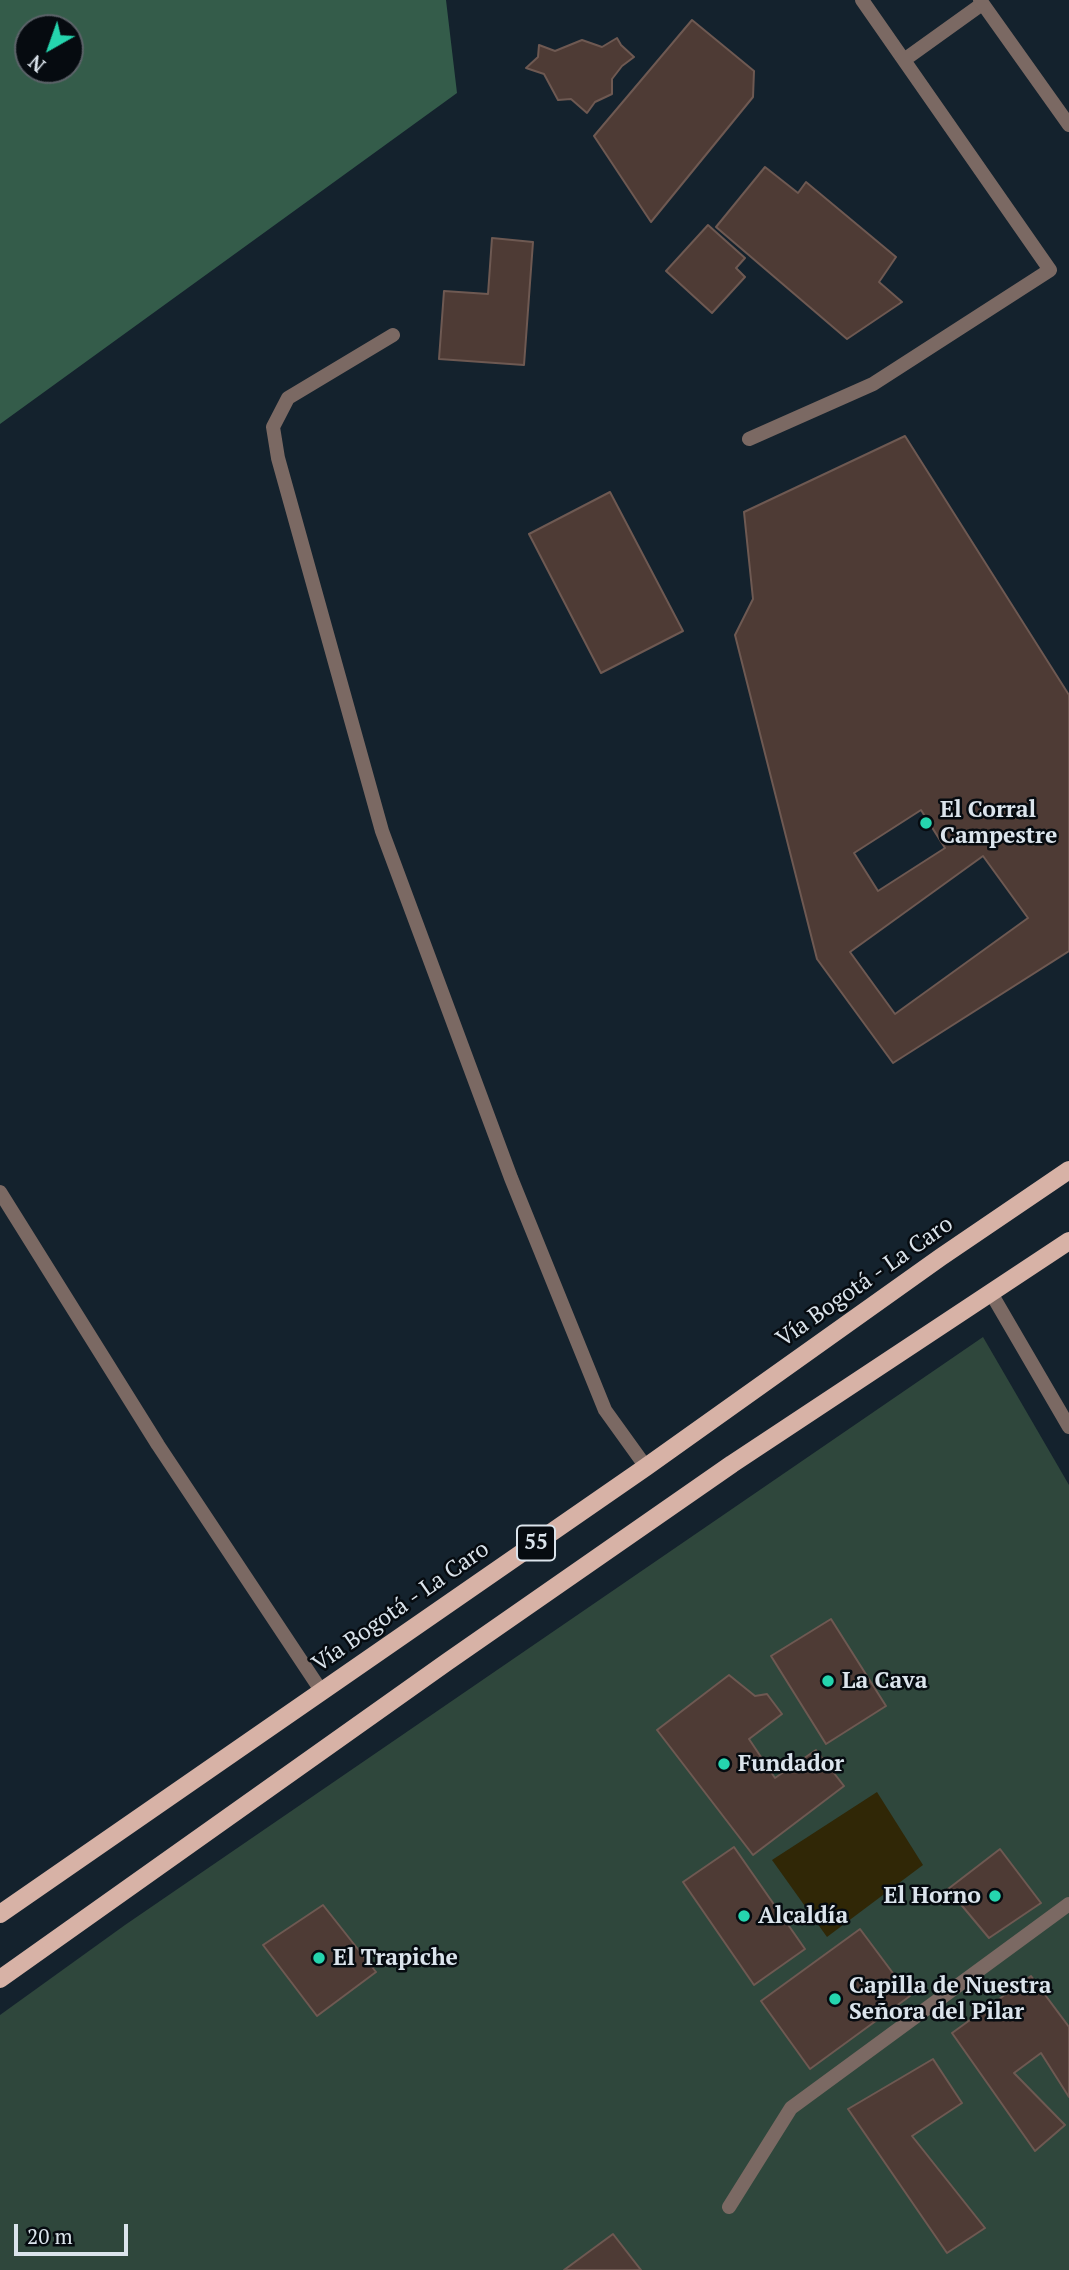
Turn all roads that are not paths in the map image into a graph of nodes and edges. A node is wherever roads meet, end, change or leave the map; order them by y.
1 (862, 0) edge
2 (981, 2) edge
3 (904, 60) junction
4 (1069, 125) edge
5 (393, 335) dead end
6 (749, 439) dead end
7 (1069, 1170) edge
8 (0, 1192) edge
9 (1069, 1241) edge
10 (991, 1293) junction
11 (1069, 1427) edge
12 (646, 1467) junction
13 (322, 1692) junction
14 (1069, 1904) edge
15 (0, 1914) edge
16 (0, 1979) edge
17 (729, 2207) dead end

1 - 3 street
2 - 3 street
2 - 4 street
3 - 6 street
5 - 12 street
7 - 12 main road, Vía Bogotá - La Caro / 55
8 - 13 street
9 - 10 main road, 55
10 - 11 street
10 - 16 main road, 55
12 - 13 main road, Vía Bogotá - La Caro / 55
13 - 15 main road, Vía Bogotá - La Caro / 55
14 - 17 street

